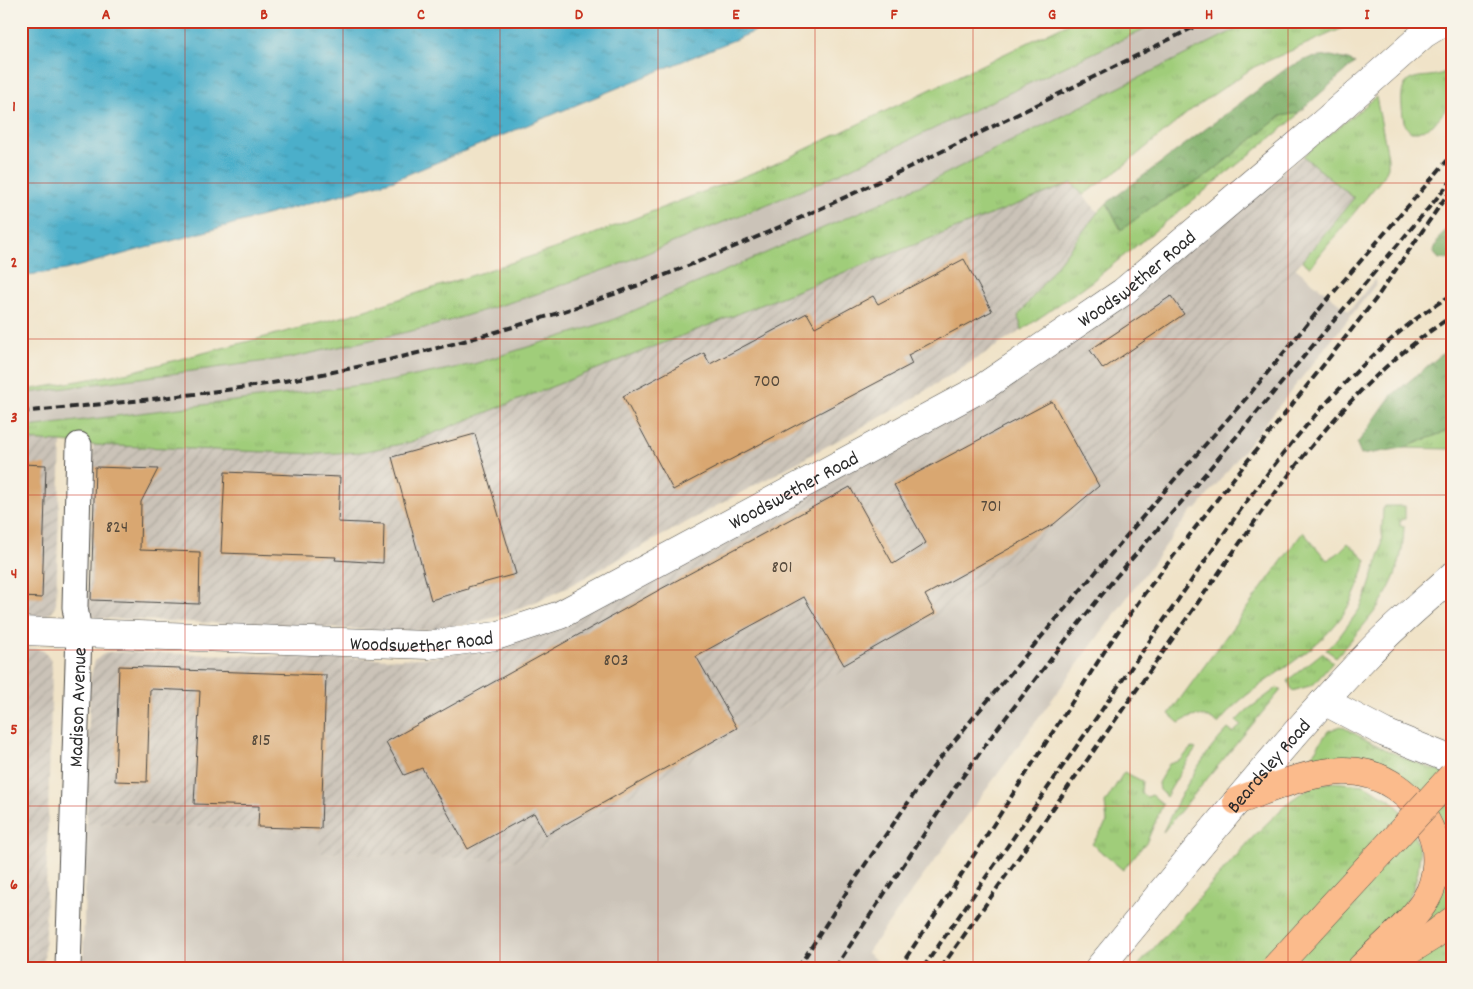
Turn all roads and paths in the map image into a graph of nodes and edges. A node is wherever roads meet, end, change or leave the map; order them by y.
1 (1445, 21) edge
2 (79, 446) dead end
3 (1452, 576) edge
4 (21, 631) edge
5 (79, 633) junction
6 (1324, 701) junction
7 (1452, 760) edge
8 (1452, 776) edge
9 (1237, 801) junction
10 (1452, 921) edge
11 (68, 968) edge
12 (1099, 968) edge
13 (1275, 968) edge
14 (1361, 968) edge
15 (1381, 968) edge
16 (1416, 968) edge

1 - 5 street, Woodswether Road
2 - 5 street, Madison Avenue
3 - 6 street, Beardsley Road
4 - 5 street, Woodswether Road
5 - 11 street, Madison Avenue
6 - 7 street
6 - 9 street, Beardsley Road
8 - 13 highway, bridge
9 - 12 street, Beardsley Road
9 - 14 highway
10 - 15 highway
10 - 16 highway

